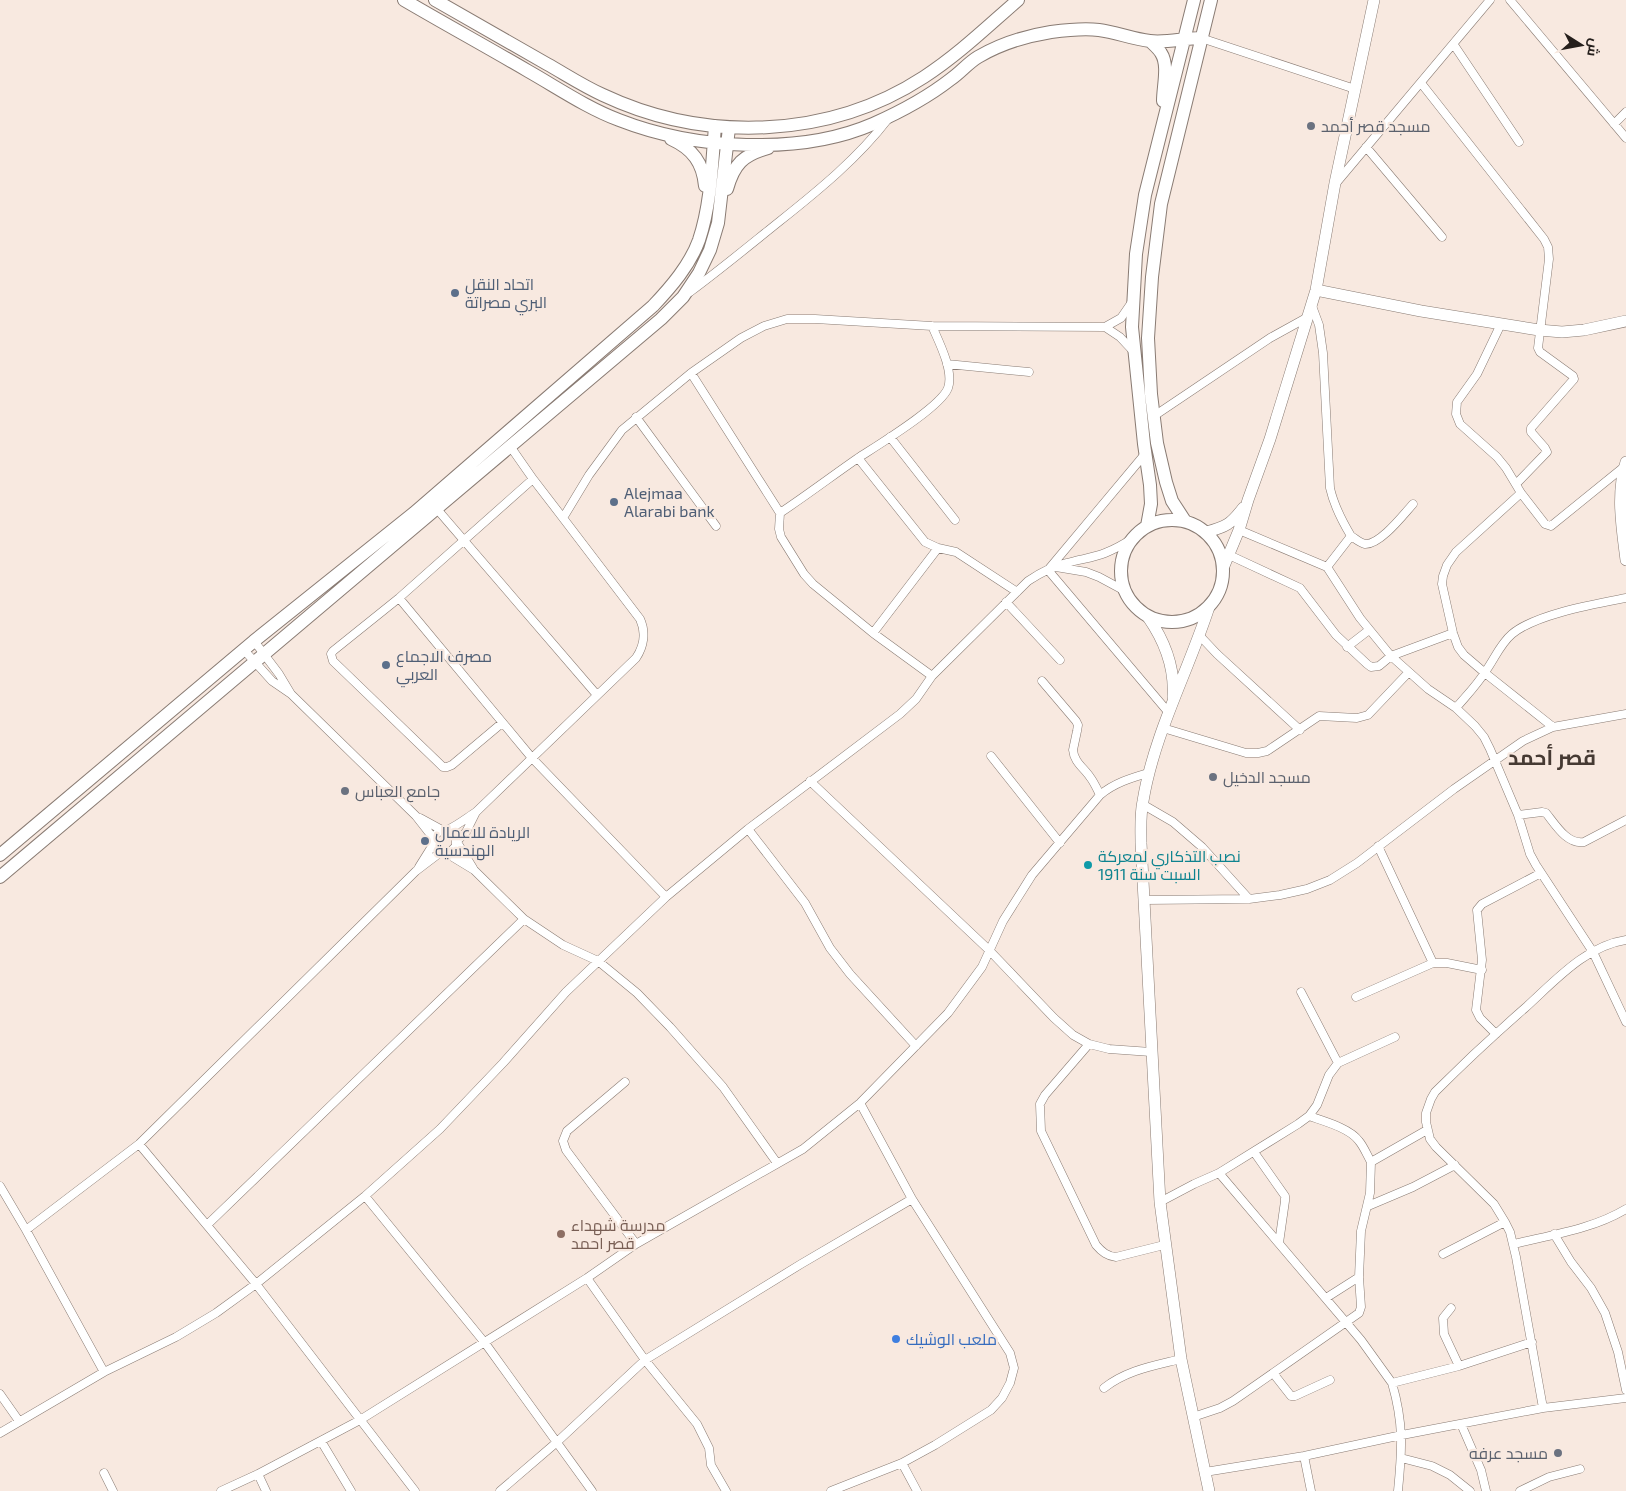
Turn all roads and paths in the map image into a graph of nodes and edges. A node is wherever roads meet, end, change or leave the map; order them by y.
1 (404, 0) edge
2 (435, 0) edge
3 (1018, 0) edge
4 (1194, 0) edge
5 (1211, 0) edge
6 (1374, 0) edge
7 (1490, 0) edge
8 (1510, 0) edge
9 (1185, 38) junction
10 (1201, 38) junction
11 (1150, 41) junction
12 (1454, 45) junction
13 (1421, 83) junction
14 (1355, 89) junction
15 (1626, 112) edge
16 (893, 114) junction
17 (1163, 120) junction
18 (1614, 124) junction
19 (715, 126) junction
20 (728, 128) junction
21 (648, 130) junction
22 (1626, 138) edge
23 (1518, 142) dead end
24 (714, 143) junction
25 (727, 144) junction
26 (781, 144) junction
27 (1366, 147) junction
28 (1335, 184) junction
29 (705, 216) junction
30 (717, 228) junction
31 (1442, 237) dead end
32 (1316, 290) junction
33 (683, 297) junction
34 (1132, 302) junction
35 (1310, 311) junction
36 (1626, 321) edge
37 (1500, 324) junction
38 (932, 326) junction
39 (1105, 327) junction
40 (1539, 330) junction
41 (1134, 352) junction
42 (947, 364) junction
43 (1029, 372) dead end
44 (691, 373) junction
45 (1154, 416) junction
46 (636, 417) junction
47 (890, 437) junction
48 (510, 446) junction
49 (1145, 454) junction
50 (858, 458) junction
51 (1625, 464) edge
52 (533, 479) junction
53 (1516, 484) junction
54 (1521, 493) junction
55 (1248, 500) junction
56 (1413, 504) dead end
57 (436, 508) junction
58 (780, 513) junction
59 (563, 518) junction
60 (954, 520) dead end
61 (1185, 521) junction
62 (716, 526) dead end
63 (1147, 526) junction
64 (1240, 530) junction
65 (1206, 532) junction
66 (1351, 536) junction
67 (1133, 538) junction
68 (465, 541) junction
69 (938, 548) junction
70 (1626, 560) edge
71 (1226, 561) junction
72 (1056, 567) junction
73 (1327, 567) junction
74 (1048, 570) junction
75 (1124, 591) junction
76 (1017, 592) junction
77 (399, 598) junction
78 (1626, 598) edge
79 (1006, 602) junction
80 (1209, 607) junction
81 (1148, 617) junction
82 (1369, 630) junction
83 (873, 633) junction
84 (1453, 633) junction
85 (1200, 636) junction
86 (254, 641) junction
87 (1347, 647) junction
88 (244, 650) junction
89 (1391, 656) junction
90 (259, 658) junction
91 (1060, 660) dead end
92 (1408, 672) junction
93 (1485, 673) junction
94 (932, 676) junction
95 (1042, 681) dead end
96 (291, 694) junction
97 (597, 695) junction
98 (1456, 708) junction
99 (1170, 710) junction
100 (1626, 714) edge
101 (502, 722) junction
102 (1554, 727) junction
103 (1164, 728) junction
104 (1300, 730) junction
105 (992, 756) dead end
106 (532, 758) junction
107 (1495, 761) junction
108 (1148, 773) junction
109 (810, 781) junction
110 (1100, 795) junction
111 (1142, 804) junction
112 (51, 812) junction
113 (476, 812) junction
114 (1518, 815) junction
115 (416, 816) junction
116 (1626, 820) edge
117 (62, 824) junction
118 (748, 829) junction
119 (445, 830) junction
120 (434, 841) junction
121 (457, 841) junction
122 (1060, 844) junction
123 (1378, 846) junction
124 (444, 853) junction
125 (0, 855) edge
126 (416, 870) junction
127 (474, 870) junction
128 (1541, 873) junction
129 (0, 877) edge
130 (666, 897) junction
131 (1249, 899) junction
132 (1144, 900) junction
133 (524, 919) junction
134 (1626, 940) edge
135 (989, 950) junction
136 (1593, 952) junction
137 (598, 961) junction
138 (1433, 963) junction
139 (1482, 970) junction
140 (1301, 992) dead end
141 (1356, 997) dead end
142 (1626, 1022) edge
143 (1496, 1034) junction
144 (1395, 1037) dead end
145 (1089, 1044) junction
146 (916, 1046) junction
147 (1151, 1052) junction
148 (1338, 1063) junction
149 (625, 1082) dead end
150 (860, 1104) junction
151 (1309, 1116) junction
152 (1427, 1130) junction
153 (139, 1144) junction
154 (1254, 1152) junction
155 (1370, 1162) junction
156 (777, 1163) junction
157 (1455, 1165) junction
158 (1220, 1172) junction
159 (0, 1186) edge
160 (365, 1196) junction
161 (912, 1199) junction
162 (1160, 1202) junction
163 (1368, 1206) junction
164 (1626, 1209) edge
165 (1505, 1222) junction
166 (207, 1225) junction
167 (26, 1230) junction
168 (1554, 1234) junction
169 (1279, 1243) junction
170 (636, 1244) junction
171 (1514, 1244) junction
172 (1164, 1245) junction
173 (1443, 1254) dead end
174 (1359, 1277) junction
175 (587, 1278) junction
176 (256, 1284) junction
177 (1326, 1298) junction
178 (1450, 1308) dead end
179 (1346, 1322) junction
180 (1532, 1342) junction
181 (485, 1343) junction
182 (1181, 1359) junction
183 (645, 1360) junction
184 (1459, 1366) junction
185 (104, 1372) junction
186 (1273, 1373) junction
187 (1330, 1380) dead end
188 (1392, 1383) junction
189 (1104, 1388) dead end
190 (1626, 1390) edge
191 (0, 1394) edge
192 (1626, 1398) edge
193 (1543, 1408) junction
194 (1193, 1417) junction
195 (360, 1420) junction
196 (19, 1421) junction
197 (1461, 1424) junction
198 (0, 1433) edge
199 (1402, 1435) junction
200 (321, 1441) junction
201 (558, 1442) junction
202 (1304, 1456) junction
203 (1401, 1458) junction
204 (902, 1463) junction
205 (1580, 1469) dead end
206 (1205, 1472) junction
207 (104, 1473) dead end
208 (258, 1474) junction
209 (113, 1491) edge
210 (221, 1491) edge
211 (266, 1491) edge
212 (351, 1491) edge
213 (415, 1491) edge
214 (500, 1491) edge
215 (592, 1491) edge
216 (726, 1491) edge
217 (834, 1491) edge
218 (917, 1491) edge
219 (1209, 1491) edge
220 (1311, 1491) edge
221 (1398, 1491) edge
222 (1470, 1491) edge
223 (1486, 1491) edge
224 (1520, 1491) edge

1 - 21 main road
2 - 19 main road
3 - 20 main road
4 - 9 main road
5 - 10 main road
6 - 14 street
7 - 12 street
8 - 18 street
9 - 10 main road
9 - 11 main road
9 - 17 main road
10 - 14 street
10 - 45 main road
11 - 16 main road
11 - 17 main road
12 - 13 street
12 - 23 street
13 - 27 street
13 - 40 street
14 - 28 street
15 - 18 street
16 - 26 main road
16 - 33 street
17 - 34 main road
18 - 22 street
19 - 20 main road
19 - 24 main road
20 - 25 main road
21 - 24 main road
21 - 29 main road
24 - 25 main road
24 - 29 main road
25 - 26 main road
25 - 30 main road
26 - 30 main road
27 - 28 street
27 - 31 street
28 - 32 street
29 - 86 main road
30 - 33 main road
32 - 35 street
32 - 37 street
33 - 48 main road
34 - 39 street
34 - 41 main road
35 - 45 street
35 - 55 street
35 - 66 street
36 - 40 street
37 - 40 street
37 - 53 street
38 - 39 street
38 - 42 street
38 - 44 street
39 - 41 street
40 - 53 street
41 - 49 main road
42 - 43 street
42 - 47 street
44 - 46 street
44 - 58 street
45 - 61 main road
46 - 59 street
46 - 62 street
47 - 50 street
47 - 60 street
48 - 52 street
48 - 57 main road
49 - 63 main road
49 - 74 street
50 - 58 street
50 - 69 street
51 - 54 street
51 - 70 street
52 - 59 street
52 - 68 street
53 - 54 street
54 - 84 street
55 - 64 street
55 - 65 street
56 - 66 street
57 - 68 street
57 - 90 main road
58 - 83 street
59 - 97 street
61 - 63 main road
61 - 65 main road
63 - 67 main road
64 - 71 street
64 - 73 street
65 - 71 main road
66 - 73 street
67 - 72 street
67 - 75 main road
68 - 77 street
68 - 97 street
69 - 76 street
69 - 83 street
71 - 80 main road
71 - 87 street
72 - 74 street
72 - 75 street
73 - 82 street
74 - 76 street
74 - 99 street
75 - 81 main road
76 - 79 street
77 - 101 street
77 - 101 street
78 - 93 street
79 - 91 street
79 - 94 street
80 - 81 main road
80 - 85 street
81 - 99 street
82 - 87 street
82 - 89 street
83 - 94 street
84 - 89 street
84 - 93 street
85 - 99 street
85 - 104 street
86 - 88 main road
86 - 90 street
87 - 89 street
88 - 90 street
88 - 112 main road
89 - 92 street
90 - 96 street
90 - 96 street
90 - 117 main road
92 - 98 street
92 - 104 street
93 - 98 street
93 - 102 street
94 - 109 street
95 - 110 street
96 - 115 street
97 - 106 street
98 - 107 street
99 - 103 street
100 - 102 street
101 - 106 street
102 - 107 street
103 - 104 street
103 - 108 street
105 - 122 street
106 - 113 street
106 - 130 street
107 - 114 street
107 - 123 street
108 - 110 street
108 - 111 street
109 - 118 street
109 - 135 street
110 - 122 street
111 - 131 street
111 - 132 street
112 - 117 main road
112 - 125 main road
113 - 119 street
113 - 121 street
114 - 116 street
114 - 128 street
115 - 119 street
115 - 120 street
117 - 129 main road
118 - 130 street
118 - 146 street
119 - 120 street
119 - 121 street
120 - 124 street
120 - 126 street
121 - 124 street
121 - 127 street
122 - 135 street
123 - 131 street
123 - 138 street
124 - 126 street
124 - 127 street
126 - 153 street
127 - 133 street
128 - 136 street
128 - 139 street
130 - 137 street
131 - 132 street
132 - 147 street
133 - 137 street
133 - 166 street
134 - 136 street
135 - 145 street
135 - 146 street
136 - 142 street
136 - 143 street
137 - 156 street
137 - 160 street
138 - 139 street
138 - 141 street
139 - 143 street
140 - 148 street
143 - 152 street
144 - 148 street
145 - 147 street
145 - 172 street
146 - 150 street
147 - 162 street
148 - 151 street
149 - 170 street
150 - 156 street
150 - 161 street
151 - 154 street
151 - 155 street
152 - 155 street
152 - 157 street
153 - 166 street
153 - 167 street
154 - 158 street
154 - 169 street
155 - 163 street
156 - 170 street
157 - 163 street
157 - 165 street
158 - 162 street
158 - 169 street
159 - 167 street
160 - 176 street
160 - 181 street
161 - 183 street
161 - 204 street
162 - 172 street
163 - 174 street
164 - 168 street
165 - 171 street
165 - 173 street
166 - 176 street
167 - 185 street
168 - 171 street
168 - 190 street
169 - 177 street
170 - 175 street
171 - 180 street
172 - 182 street
174 - 177 street
174 - 179 street
175 - 181 street
175 - 183 street
176 - 185 street
176 - 195 street
177 - 179 street
178 - 184 street
179 - 186 street
179 - 188 street
180 - 184 street
180 - 193 street
181 - 195 street
181 - 201 street
182 - 189 street
182 - 194 street
183 - 201 street
183 - 216 street
184 - 188 street
185 - 196 street
186 - 187 street
186 - 194 street
188 - 199 street
191 - 196 street
192 - 193 street
193 - 197 street
194 - 206 street
195 - 200 street
195 - 213 street
196 - 198 street
197 - 199 street
197 - 223 street
199 - 202 street
199 - 203 street
200 - 208 street
200 - 212 street
201 - 214 street
201 - 215 street
202 - 206 street
202 - 220 street
203 - 221 street
203 - 222 street
204 - 217 street
204 - 218 street
205 - 224 street
206 - 219 street
207 - 209 street
208 - 210 street
208 - 211 street

